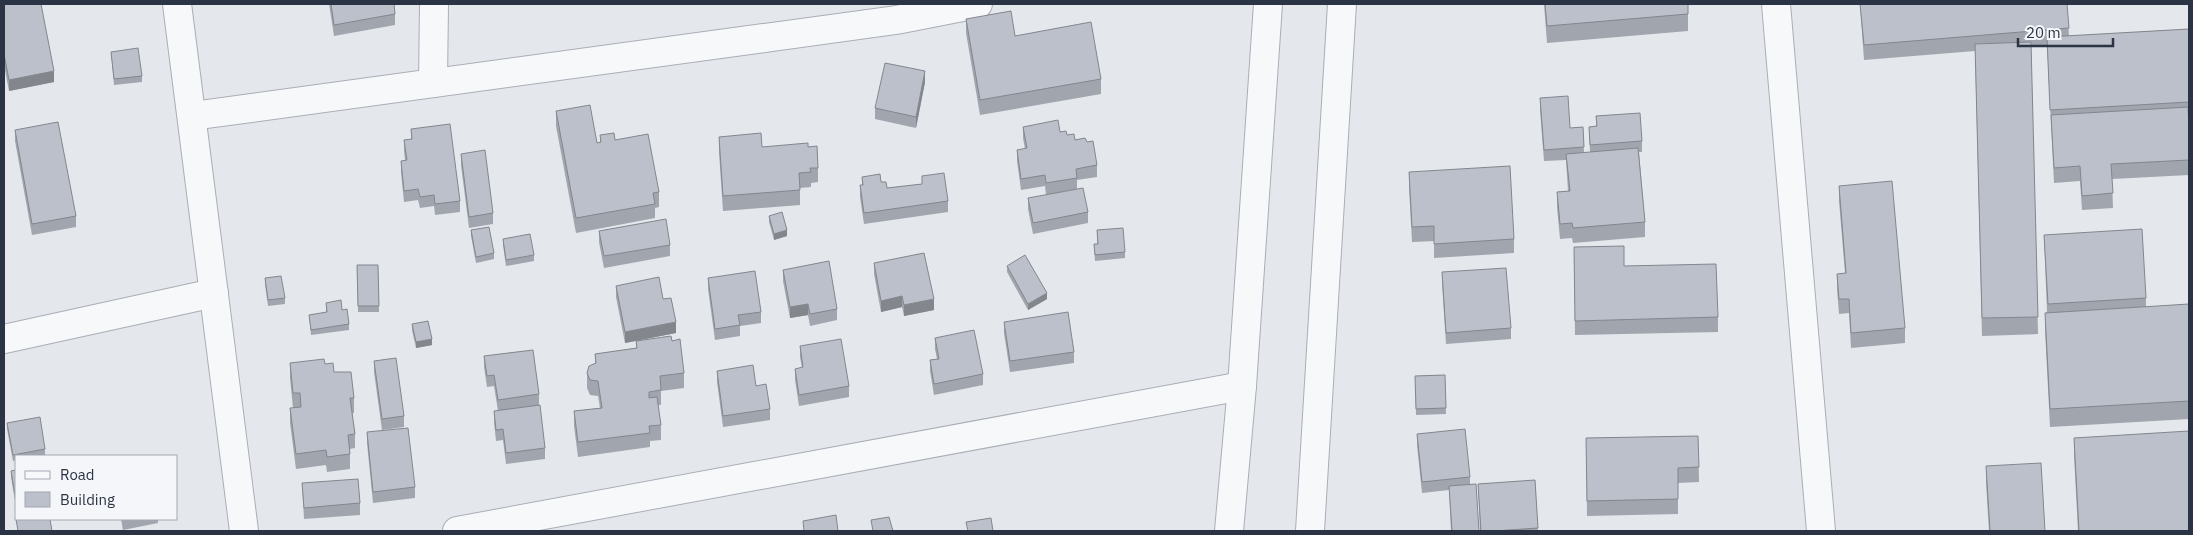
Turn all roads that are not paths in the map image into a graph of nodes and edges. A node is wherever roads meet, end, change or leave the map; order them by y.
1 (177, 4) edge
2 (434, 4) edge
3 (978, 4) edge
4 (1268, 4) edge
5 (1342, 4) edge
6 (1776, 4) edge
7 (895, 12) edge
8 (433, 83) junction
9 (192, 116) junction
10 (214, 293) junction
11 (4, 339) edge
12 (1242, 386) junction
13 (244, 531) edge
14 (457, 531) edge
15 (1229, 531) edge
16 (1310, 531) edge
17 (1821, 531) edge

1 - 9 street
2 - 8 street
3 - 7 street
4 - 12 street
5 - 16 street
6 - 17 street
7 - 8 street
8 - 9 street
9 - 10 street
10 - 11 street
10 - 13 street
12 - 14 street
12 - 15 street

